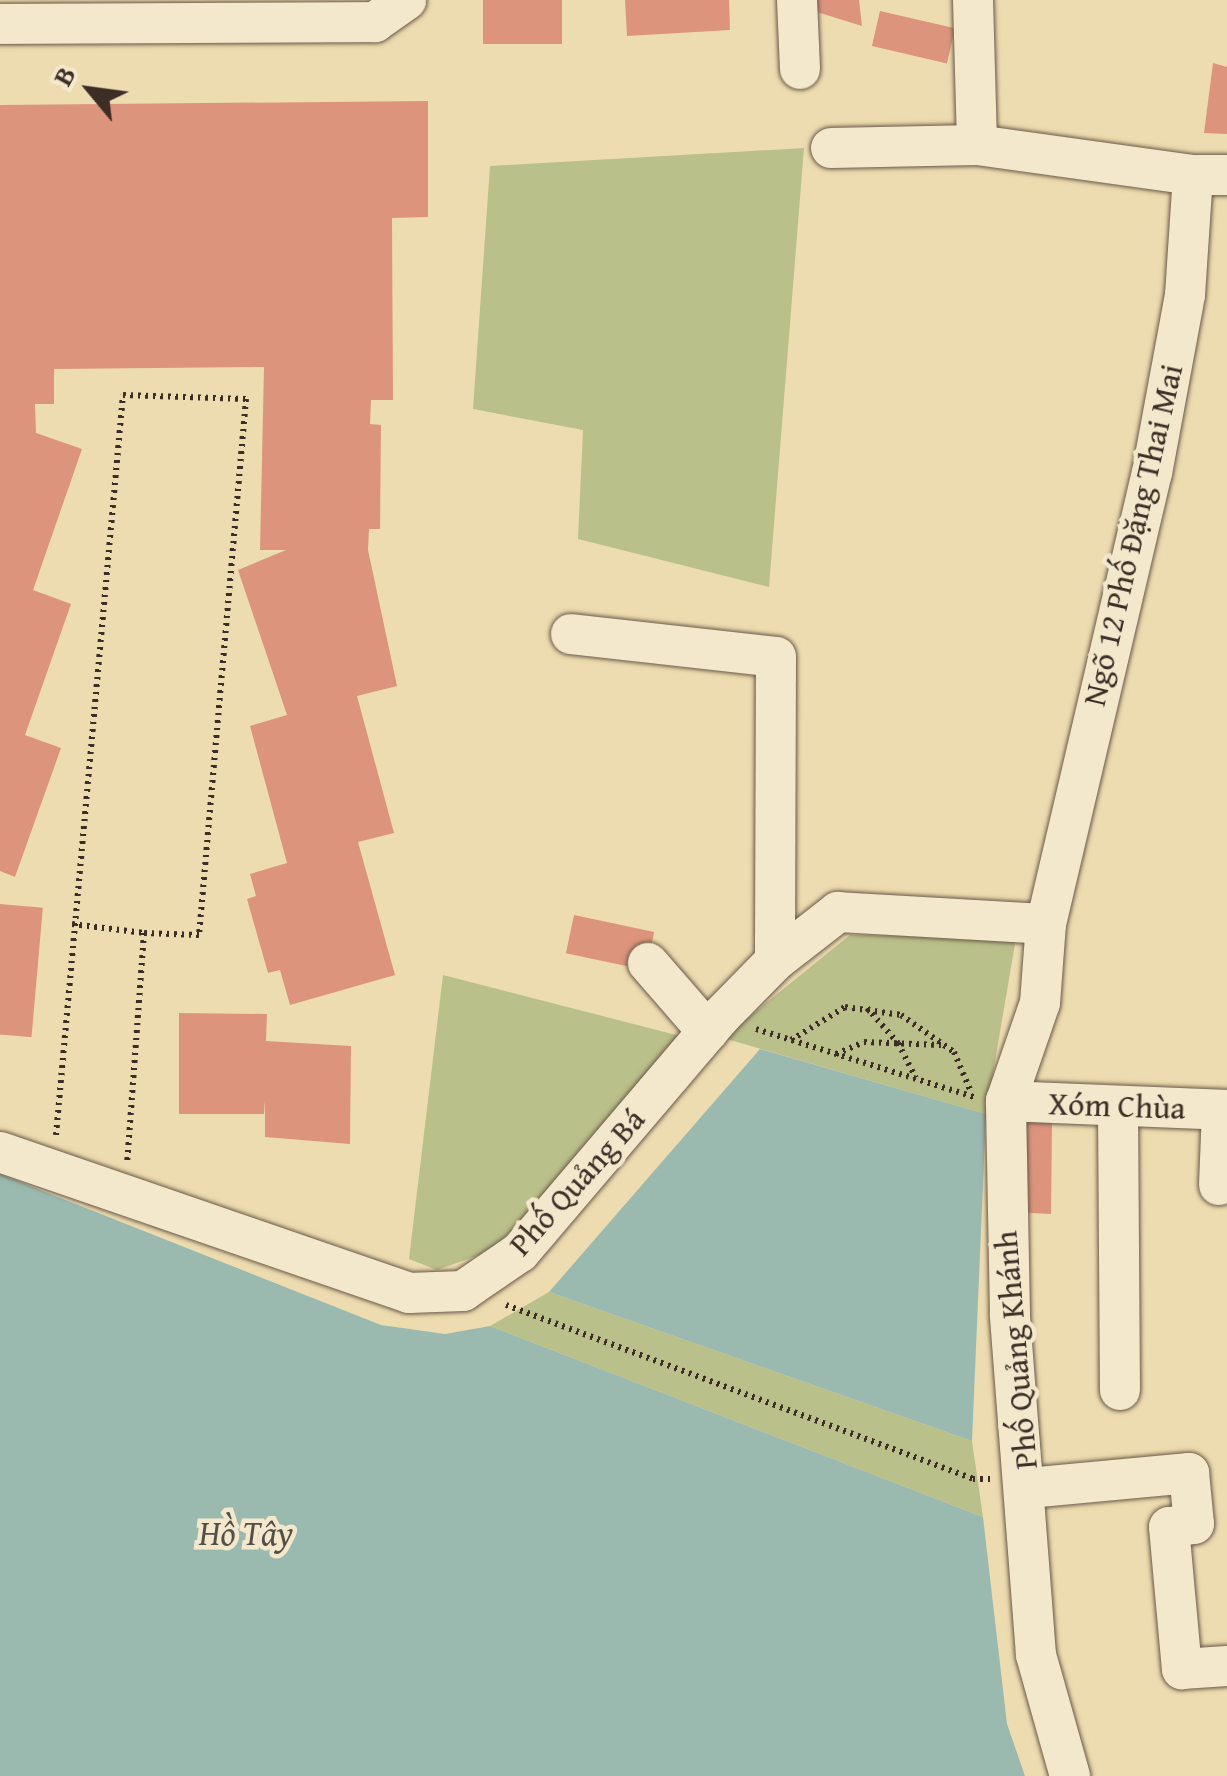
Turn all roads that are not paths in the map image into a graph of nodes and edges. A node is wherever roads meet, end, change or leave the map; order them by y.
1 (406, 0) edge
2 (797, 0) edge
3 (974, 0) edge
4 (0, 24) edge
5 (800, 68) dead end
6 (977, 145) junction
7 (831, 148) dead end
8 (1210, 175) edge
9 (571, 634) dead end
10 (1046, 924) junction
11 (775, 961) junction
12 (648, 963) dead end
13 (714, 1024) junction
14 (988, 1100) junction
15 (1118, 1106) junction
16 (1224, 1110) edge
17 (0, 1152) edge
18 (1219, 1185) dead end
19 (1120, 1390) dead end
20 (1028, 1488) junction
21 (1227, 1666) edge
22 (1070, 1776) edge

1 - 4 street
2 - 5 street
3 - 6 street
6 - 7 street
6 - 8 street
8 - 10 street, Ngõ 12 Phố Đặng Thai Mai
9 - 11 street
10 - 11 street, Phố Quảng Bá
10 - 14 street, Phố Quảng Khánh
11 - 13 street, Phố Quảng Bá
12 - 13 street
13 - 17 street, Phố Quảng Bá
14 - 15 street, Xóm Chùa
14 - 20 street, Phố Quảng Khánh
15 - 16 street, Xóm Chùa
15 - 19 street
16 - 18 street
20 - 21 street
20 - 22 street, Phố Quảng Khánh

